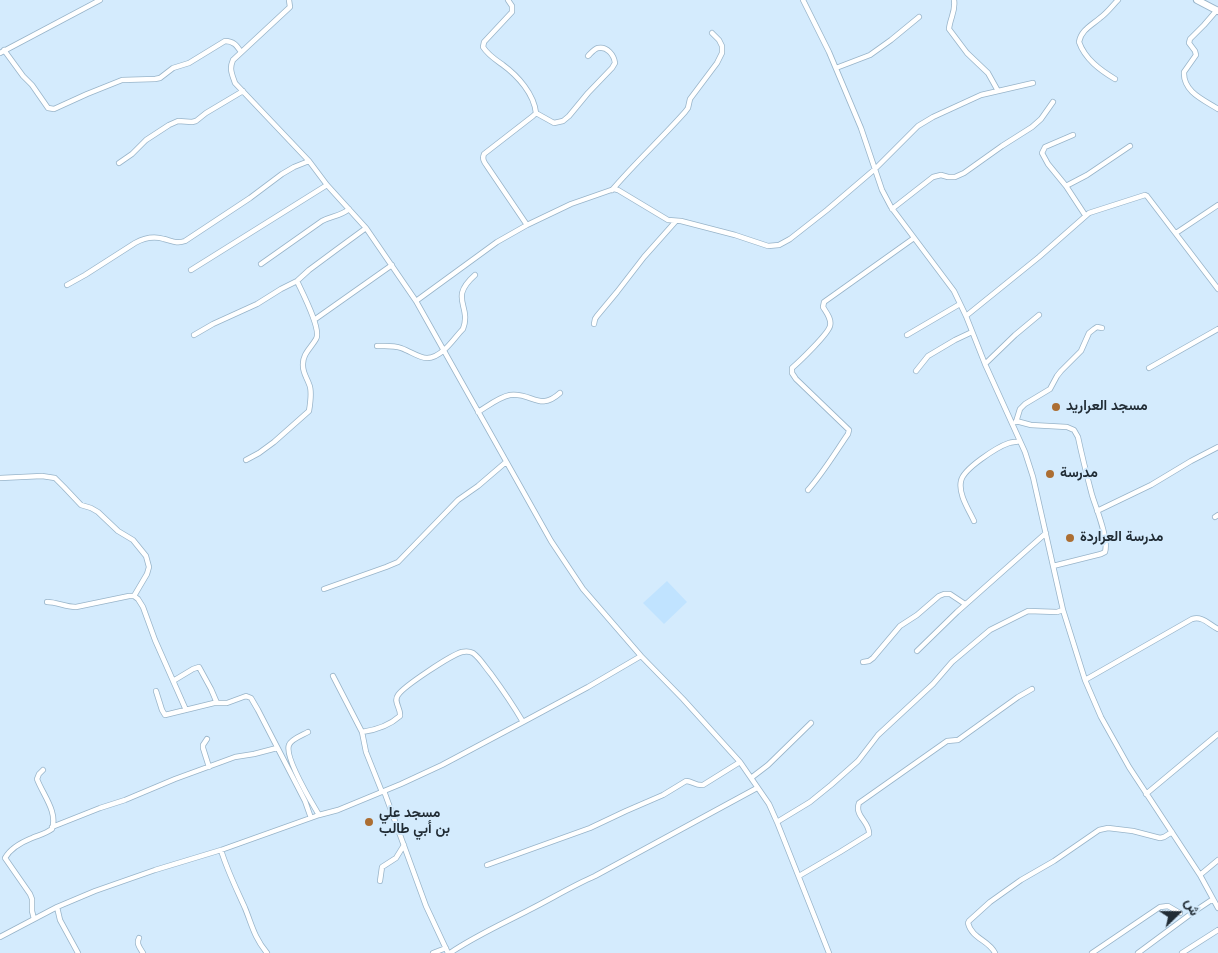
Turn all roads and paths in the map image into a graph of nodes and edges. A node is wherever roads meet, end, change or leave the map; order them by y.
1 (100, 0) edge
2 (289, 0) edge
3 (508, 0) edge
4 (803, 0) edge
5 (954, 0) edge
6 (1118, 0) edge
7 (1197, 0) edge
8 (1218, 10) edge
9 (919, 17) dead end
10 (712, 33) dead end
11 (2, 52) edge
12 (242, 52) junction
13 (588, 56) dead end
14 (836, 68) junction
15 (1115, 79) dead end
16 (1033, 83) dead end
17 (243, 91) junction
18 (998, 91) junction
19 (1053, 102) dead end
20 (1218, 110) edge
21 (536, 113) junction
22 (1073, 135) dead end
23 (1130, 146) dead end
24 (309, 160) junction
25 (119, 163) dead end
26 (875, 169) junction
27 (327, 185) junction
28 (1066, 186) junction
29 (612, 190) junction
30 (1218, 205) edge
31 (892, 208) junction
32 (349, 209) junction
33 (1085, 216) junction
34 (676, 221) junction
35 (528, 225) junction
36 (366, 228) junction
37 (1176, 233) junction
38 (914, 238) junction
39 (262, 264) dead end
40 (392, 265) junction
41 (191, 270) dead end
42 (474, 275) dead end
43 (297, 281) junction
44 (67, 285) dead end
45 (1218, 289) edge
46 (416, 301) junction
47 (960, 304) junction
48 (1039, 315) dead end
49 (966, 316) junction
50 (314, 320) junction
51 (594, 324) dead end
52 (1102, 328) dead end
53 (1218, 330) edge
54 (972, 332) junction
55 (194, 335) dead end
56 (907, 335) dead end
57 (376, 346) dead end
58 (444, 350) junction
59 (985, 364) junction
60 (1149, 368) dead end
61 (916, 370) dead end
62 (560, 393) dead end
63 (478, 412) junction
64 (1016, 421) junction
65 (1015, 429) junction
66 (1020, 441) junction
67 (1218, 447) edge
68 (246, 460) dead end
69 (506, 462) junction
70 (0, 478) edge
71 (808, 490) dead end
72 (1097, 511) junction
73 (974, 522) dead end
74 (1046, 533) junction
75 (1053, 566) junction
76 (324, 589) dead end
77 (134, 596) junction
78 (47, 602) dead end
79 (965, 604) junction
80 (1063, 610) junction
81 (1218, 629) edge
82 (917, 651) dead end
83 (641, 656) junction
84 (863, 662) dead end
85 (333, 676) dead end
86 (1085, 680) junction
87 (173, 681) junction
88 (1032, 689) dead end
89 (156, 691) dead end
90 (217, 703) junction
91 (186, 710) junction
92 (524, 722) junction
93 (811, 724) dead end
94 (308, 732) dead end
95 (362, 732) junction
96 (1218, 734) edge
97 (207, 739) dead end
98 (277, 748) junction
99 (740, 762) junction
100 (209, 767) junction
101 (43, 770) dead end
102 (751, 778) junction
103 (757, 788) junction
104 (383, 792) junction
105 (1146, 794) junction
106 (319, 815) junction
107 (311, 818) junction
108 (777, 822) junction
109 (52, 827) junction
110 (1172, 832) junction
111 (404, 845) junction
112 (220, 850) junction
113 (1218, 860) edge
114 (487, 865) dead end
115 (1200, 875) junction
116 (799, 876) junction
117 (380, 881) dead end
118 (1214, 899) junction
119 (57, 907) junction
120 (1218, 908) edge
121 (1180, 913) dead end
122 (34, 919) junction
123 (1218, 930) edge
124 (0, 937) edge
125 (139, 938) dead end
126 (448, 951) edge
127 (78, 953) edge
128 (143, 953) edge
129 (267, 953) edge
130 (433, 953) edge
131 (829, 953) edge
132 (995, 953) edge
133 (1092, 953) edge
134 (1138, 953) edge
135 (1182, 953) edge

1 - 11 street
2 - 12 street
3 - 21 street
4 - 14 street
5 - 18 street
6 - 15 street
7 - 8 street
8 - 20 street
9 - 14 street
10 - 29 street
11 - 12 street
12 - 17 street
13 - 21 street
14 - 26 street
16 - 18 street
17 - 24 street
17 - 25 street
18 - 26 street
19 - 31 street
21 - 35 street
22 - 28 street
23 - 28 street
24 - 27 street
24 - 44 street
26 - 31 street
26 - 34 street
27 - 32 street
27 - 41 street
28 - 33 street
29 - 34 street
29 - 35 street
30 - 37 street
31 - 38 street
32 - 36 street
32 - 39 street
33 - 37 street
33 - 49 street
34 - 51 street
35 - 46 street
36 - 40 street
36 - 43 street
37 - 45 street
38 - 47 street
38 - 71 street
40 - 46 street
40 - 50 street
42 - 58 street
43 - 50 street
43 - 55 street
46 - 58 street
47 - 49 street
47 - 56 street
48 - 59 street
49 - 54 street
50 - 68 street
52 - 64 street
53 - 60 street
54 - 59 street
54 - 61 street
57 - 58 street
58 - 63 street
59 - 65 street
62 - 63 street
63 - 69 street
64 - 65 street
64 - 72 street
65 - 66 street
66 - 73 street
66 - 74 street
67 - 72 street
69 - 76 street
69 - 83 street
70 - 77 street
72 - 75 street
74 - 75 street
74 - 79 street
75 - 80 street
77 - 78 street
77 - 87 street
79 - 82 street
79 - 84 street
80 - 86 street
80 - 108 street
81 - 86 street
83 - 92 street
83 - 99 street
85 - 95 street
86 - 105 street
87 - 90 street
87 - 91 street
88 - 116 street
89 - 91 street
90 - 91 street
90 - 98 street
92 - 95 street
92 - 104 street
93 - 102 street
94 - 106 street
95 - 104 street
96 - 105 street
97 - 100 street
98 - 100 street
98 - 107 street
99 - 102 street
99 - 114 street
100 - 109 street
101 - 109 street
102 - 103 street
103 - 108 street
103 - 126 street
104 - 106 street
104 - 111 street
105 - 110 street
106 - 107 street
107 - 112 street
108 - 116 street
109 - 122 street
110 - 115 street
110 - 132 street
111 - 117 street
111 - 126 street
112 - 119 street
112 - 129 street
113 - 115 street
115 - 118 street
116 - 131 street
118 - 120 street
118 - 134 street
119 - 122 street
119 - 127 street
121 - 133 street
122 - 124 street
123 - 135 street
125 - 128 street
126 - 130 street

